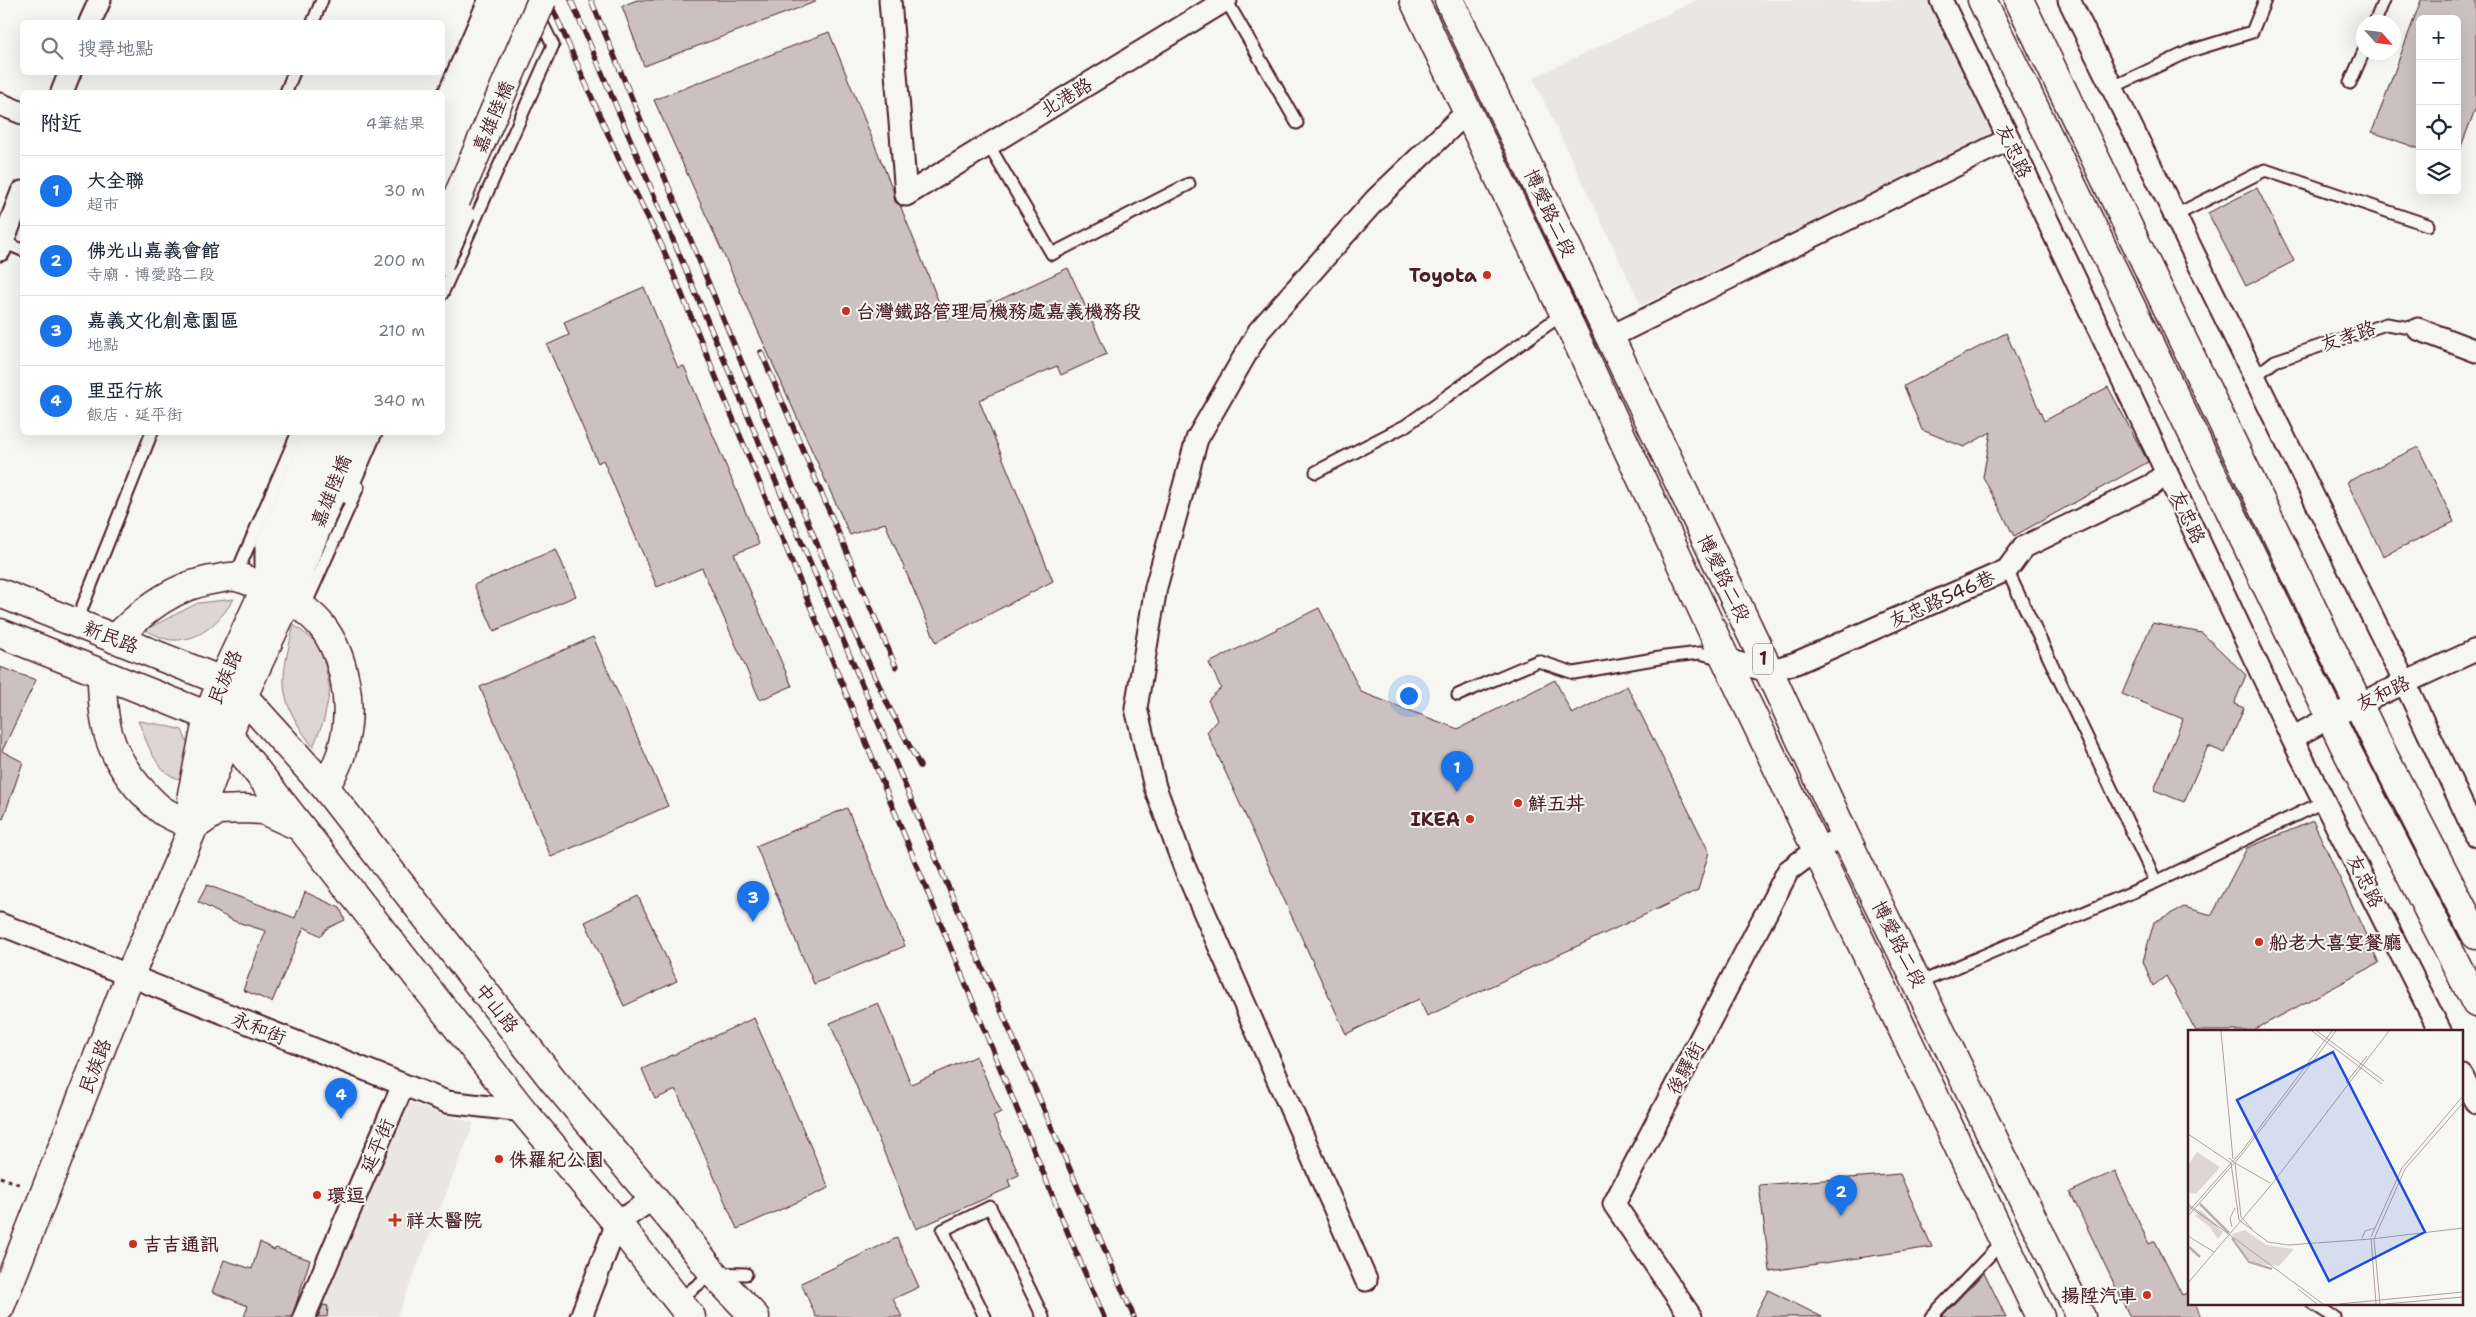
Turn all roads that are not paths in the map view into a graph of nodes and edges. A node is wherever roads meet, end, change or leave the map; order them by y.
1 (100, 0) edge
2 (322, 0) edge
3 (484, 0) edge
4 (500, 0) edge
5 (518, 0) edge
6 (530, 0) edge
7 (542, 0) edge
8 (556, 0) edge
9 (890, 0) edge
10 (1226, 0) edge
11 (1414, 0) edge
12 (1449, 0) edge
13 (1941, 0) edge
14 (1982, 0) edge
15 (2019, 0) edge
16 (2069, 0) edge
17 (2265, 0) edge
18 (2384, 0) edge
19 (2378, 15) edge
20 (91, 20) edge
21 (314, 20) edge
22 (2360, 60) edge
23 (69, 75) edge
24 (293, 75) edge
25 (2350, 83) dead end
26 (2112, 87) junction
27 (63, 90) edge
28 (287, 90) edge
29 (445, 90) edge
30 (0, 104) edge
31 (20, 112) edge
32 (1467, 112) junction
33 (1297, 123) dead end
34 (445, 128) edge
35 (2009, 139) junction
36 (988, 144) junction
37 (445, 171) edge
38 (1189, 184) dead end
39 (20, 200) edge
40 (2174, 216) junction
41 (2428, 225) dead end
42 (445, 226) edge
43 (9, 247) edge
44 (445, 258) edge
45 (445, 287) edge
46 (1564, 313) junction
47 (2418, 329) joint
48 (1608, 338) junction
49 (2476, 351) edge
50 (2254, 377) junction
51 (151, 435) edge
52 (297, 435) edge
53 (313, 435) edge
54 (329, 435) edge
55 (353, 435) edge
56 (368, 435) edge
57 (380, 435) edge
58 (1316, 472) dead end
59 (2166, 472) junction
60 (293, 549) junction
61 (2007, 570) junction
62 (234, 577) junction
63 (0, 593) edge
64 (286, 598) junction
65 (76, 623) junction
66 (0, 633) edge
67 (115, 639) junction
68 (2476, 650) edge
69 (1726, 660) junction
70 (1769, 671) junction
71 (102, 674) junction
72 (222, 681) junction
73 (2405, 683) junction
74 (1458, 695) dead end
75 (244, 696) junction
76 (2360, 704) junction
77 (208, 716) junction
78 (2331, 717) junction
79 (230, 737) junction
80 (2292, 738) junction
81 (324, 787) junction
82 (2325, 801) junction
83 (194, 826) junction
84 (300, 827) junction
85 (2476, 835) edge
86 (1845, 836) junction
87 (1816, 849) junction
88 (2156, 882) junction
89 (0, 924) edge
90 (2476, 935) edge
91 (129, 977) junction
92 (1919, 983) junction
93 (2476, 1003) edge
94 (2440, 1030) edge
95 (2464, 1078) edge
96 (403, 1085) junction
97 (563, 1092) junction
98 (2475, 1097) edge
99 (523, 1111) junction
100 (654, 1198) junction
101 (617, 1223) junction
102 (2004, 1240) junction
103 (713, 1273) junction
104 (746, 1274) dead end
105 (1366, 1280) dead end
106 (2314, 1304) edge
107 (0, 1307) edge
108 (684, 1309) edge
109 (0, 1315) edge
110 (6, 1317) edge
111 (304, 1317) edge
112 (581, 1317) edge
113 (755, 1317) edge
114 (985, 1317) edge
115 (1043, 1317) edge
116 (1691, 1317) edge
117 (1931, 1317) edge
118 (2040, 1317) edge
119 (2081, 1317) edge
120 (2334, 1317) edge

1 - 20 street
2 - 21 lane
3 - 29 lane
4 - 34 street
5 - 37 main road, 嘉雄陸橋
6 - 45 lane
7 - 42 main road, 嘉雄陸橋, bridge
8 - 44 street, bridge
9 - 36 street, 北港路
10 - 33 lane
10 - 36 street, 北港路
11 - 32 main road, 博愛路二段 / 1
12 - 48 main road, 博愛路二段 / 1
13 - 35 street, 友忠路
14 - 78 main road, 友忠路
15 - 76 main road
16 - 26 street
17 - 26 lane
18 - 19 lane
22 - 25 lane
23 - 27 street
24 - 28 lane
26 - 40 street
30 - 31 street
32 - 46 main road, 博愛路二段 / 1
32 - 105 street
35 - 48 street
35 - 59 street, 友忠路
36 - 38 lane
39 - 43 street
40 - 41 lane
40 - 50 street
46 - 58 lane
46 - 69 main road, 博愛路二段 / 1
47 - 49 street, 友孝路
47 - 50 lane, 友孝路
48 - 70 main road, 博愛路二段 / 1
50 - 73 street
51 - 65 lane
52 - 62 lane
53 - 60 street
54 - 60 main road, 嘉雄陸橋
55 - 60 main road, 嘉雄陸橋
56 - 60 street
57 - 64 lane
59 - 61 street, 友忠路546巷
59 - 80 street, 友忠路
60 - 64 main road, 民族路
60 - 64 street
61 - 70 street, 友忠路546巷
61 - 88 lane
62 - 64 main road
62 - 67 main road
63 - 65 main road, 新民路
64 - 72 main road, 民族路
64 - 75 main road, 民族路
64 - 81 main road
65 - 67 main road, 新民路
66 - 71 main road, 新民路
67 - 72 main road, 新民路
68 - 73 street, 友和路
69 - 70 street
69 - 74 lane
69 - 87 main road, 博愛路二段 / 1
70 - 86 main road, 博愛路二段 / 1
71 - 77 main road, 新民路
71 - 83 main road
72 - 75 main road, 新民路
72 - 77 main road, 民族路
73 - 76 street, 友和路
73 - 85 street
75 - 79 main road, 民族路
75 - 81 main road, 中山路
76 - 78 street, 友和路
76 - 90 main road
77 - 79 main road
77 - 83 main road, 民族路
78 - 80 street, 友和路
78 - 93 main road, 友忠路
79 - 83 main road, 民族路
79 - 84 main road
80 - 82 street, 友忠路
81 - 97 main road, 中山路
82 - 88 lane
82 - 94 street, 友忠路
83 - 84 main road
83 - 91 main road, 民族路
84 - 99 main road
86 - 87 street, 後驛街
86 - 92 main road, 博愛路二段 / 1
87 - 102 main road, 博愛路二段 / 1
87 - 116 street, 後驛街
88 - 92 lane
89 - 91 street, 永和街
91 - 96 street, 永和街
91 - 107 main road, 民族路
92 - 119 main road, 博愛路二段 / 1
95 - 98 street
96 - 99 street, 永和街
96 - 111 street, 延平街
97 - 99 main road
97 - 100 main road, 中山路
99 - 101 main road
100 - 101 street
100 - 103 main road, 中山路
101 - 108 main road
101 - 112 street
102 - 117 lane
102 - 118 main road, 博愛路二段 / 1
103 - 104 lane
103 - 108 lane
103 - 113 main road, 中山路
106 - 120 lane
109 - 110 street
114 - 115 lane

